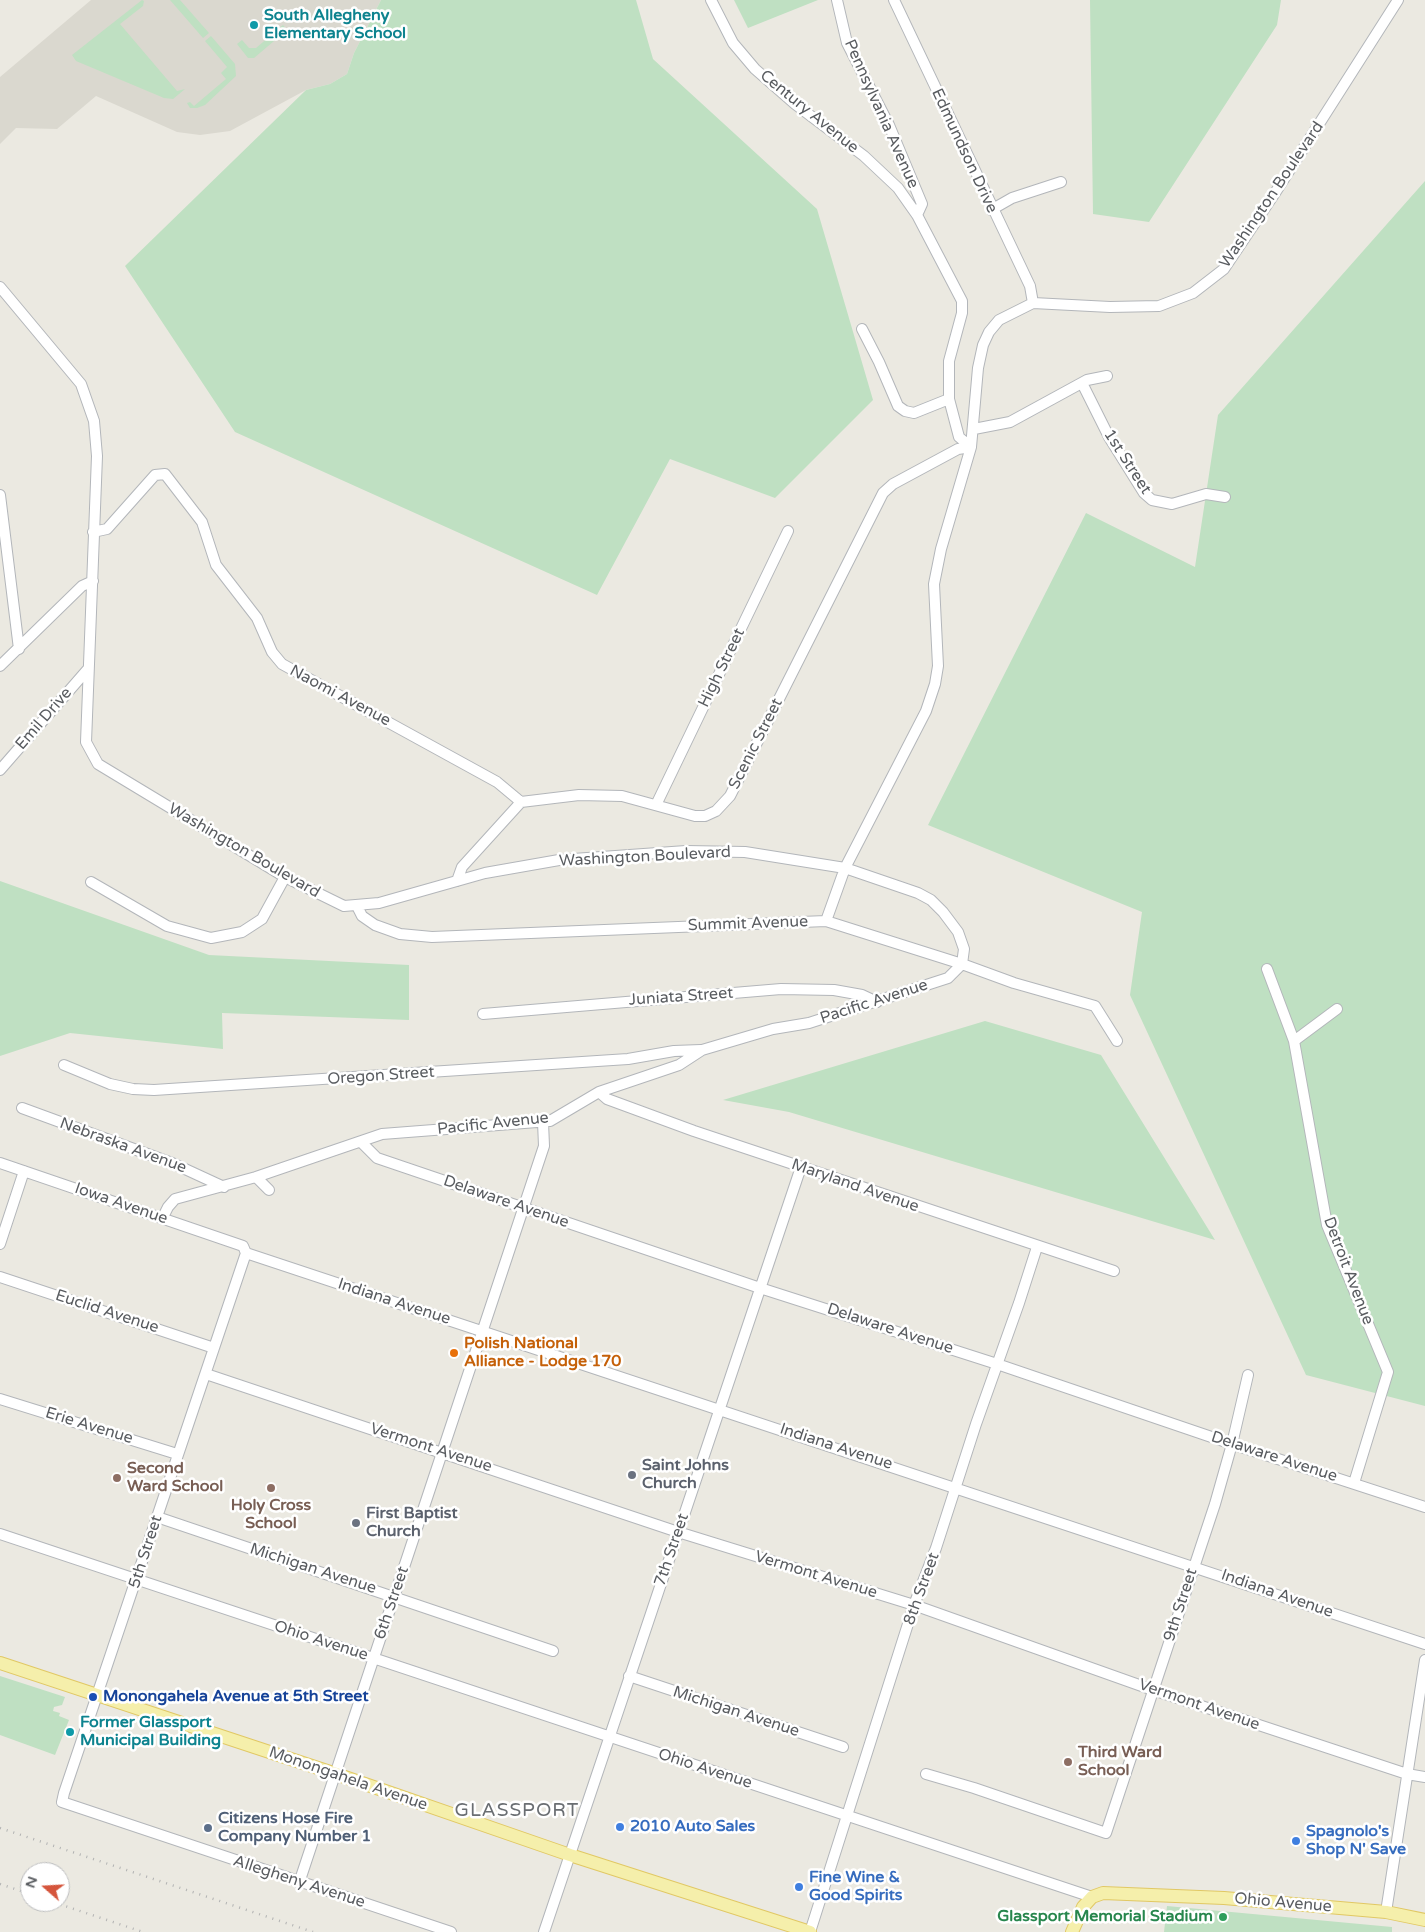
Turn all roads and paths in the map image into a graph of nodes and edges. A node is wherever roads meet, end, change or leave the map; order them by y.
1 (711, 0) edge
2 (837, 0) edge
3 (894, 0) edge
4 (1398, 0) edge
5 (1061, 182) dead end
6 (991, 210) junction
7 (917, 216) junction
8 (0, 287) edge
9 (1033, 302) junction
10 (862, 329) dead end
11 (1107, 376) dead end
12 (1082, 384) junction
13 (949, 399) junction
14 (974, 429) junction
15 (971, 447) junction
16 (0, 495) edge
17 (1224, 497) dead end
18 (788, 531) dead end
19 (93, 532) junction
20 (93, 581) junction
21 (19, 649) junction
22 (0, 666) edge
23 (88, 669) junction
24 (0, 770) edge
25 (521, 802) junction
26 (656, 805) junction
27 (845, 868) junction
28 (285, 876) junction
29 (457, 881) junction
30 (91, 882) dead end
31 (357, 906) junction
32 (826, 921) junction
33 (962, 964) junction
34 (1267, 969) dead end
35 (878, 1002) junction
36 (1337, 1009) dead end
37 (483, 1014) dead end
38 (1117, 1041) dead end
39 (1294, 1041) junction
40 (702, 1050) junction
41 (64, 1065) dead end
42 (599, 1092) junction
43 (22, 1108) dead end
44 (544, 1122) junction
45 (361, 1142) junction
46 (0, 1163) edge
47 (801, 1167) junction
48 (24, 1171) junction
49 (256, 1177) junction
50 (224, 1186) junction
51 (269, 1190) dead end
52 (524, 1208) junction
53 (162, 1219) junction
54 (0, 1244) edge
55 (1037, 1247) junction
56 (245, 1249) junction
57 (1114, 1271) dead end
58 (0, 1276) edge
59 (760, 1288) junction
60 (483, 1331) junction
61 (214, 1348) junction
62 (997, 1364) junction
63 (206, 1374) junction
64 (1248, 1375) dead end
65 (0, 1399) edge
66 (720, 1409) junction
67 (1232, 1444) junction
68 (442, 1451) junction
69 (178, 1454) junction
70 (1354, 1483) junction
71 (956, 1487) junction
72 (1425, 1507) edge
73 (157, 1517) junction
74 (678, 1532) junction
75 (0, 1534) edge
76 (1194, 1566) junction
77 (136, 1581) junction
78 (394, 1596) junction
79 (914, 1605) junction
80 (1425, 1644) edge
81 (553, 1651) dead end
82 (374, 1658) junction
83 (1425, 1660) edge
84 (0, 1663) edge
85 (629, 1676) junction
86 (1153, 1690) junction
87 (97, 1696) junction
88 (609, 1737) junction
89 (843, 1747) dead end
90 (336, 1774) junction
91 (926, 1774) dead end
92 (1407, 1774) junction
93 (1425, 1777) edge
94 (62, 1802) joint
95 (847, 1816) junction
96 (570, 1855) junction
97 (299, 1882) junction
98 (1092, 1897) junction
99 (1386, 1912) junction
100 (1425, 1920) edge
101 (451, 1932) edge
102 (544, 1932) edge
103 (810, 1932) edge
104 (1072, 1932) edge

1 - 7 street, Century Avenue
2 - 7 street, Pennsylvania Avenue
3 - 6 street, Edmundson Drive
4 - 9 street, Washington Boulevard
5 - 6 street
6 - 9 street, Edmundson Drive
7 - 13 street, Pennsylvania Avenue
8 - 19 street, Washington Boulevard
9 - 14 street
10 - 13 street
11 - 12 street
12 - 14 street
12 - 17 street, 1st Street
13 - 15 street, Pennsylvania Avenue
14 - 15 street
15 - 26 street, Scenic Street
15 - 27 street
16 - 21 street
18 - 26 street, High Street
19 - 20 street, Washington Boulevard
19 - 25 street, Naomi Avenue
20 - 21 street
20 - 23 street, Washington Boulevard
21 - 22 street
23 - 24 street, Emil Drive
23 - 28 street, Washington Boulevard
25 - 26 street, Scenic Street
25 - 29 street
27 - 29 street, Washington Boulevard
27 - 32 street
27 - 33 street
28 - 30 street
28 - 31 street, Washington Boulevard
29 - 31 street, Washington Boulevard
31 - 32 street, Summit Avenue
32 - 33 street, Summit Avenue
33 - 35 street, Pacific Avenue
33 - 38 street, Summit Avenue
34 - 39 street, Detroit Avenue
35 - 37 street, Juniata Street
35 - 40 street, Pacific Avenue
36 - 39 street
39 - 70 street, Detroit Avenue
40 - 41 street, Oregon Street
40 - 42 street, Pacific Avenue
42 - 44 street, Pacific Avenue
42 - 47 street, Maryland Avenue
43 - 50 street, Nebraska Avenue
44 - 45 street, Pacific Avenue
44 - 52 street, 6th Street
45 - 49 street, Pacific Avenue
45 - 52 street, Delaware Avenue
46 - 48 street, Iowa Avenue
47 - 55 street, Maryland Avenue
47 - 59 street, 7th Street
48 - 53 street, Iowa Avenue
48 - 54 street
49 - 50 street, Pacific Avenue
49 - 51 street
50 - 53 street, Pacific Avenue
52 - 59 street, Delaware Avenue
52 - 60 street, 6th Street
53 - 56 street, Iowa Avenue
55 - 57 street, Maryland Avenue
55 - 62 street, 8th Street
56 - 60 street, Indiana Avenue
56 - 61 street, 5th Street
58 - 61 street, Euclid Avenue
59 - 62 street, Delaware Avenue
59 - 66 street, 7th Street
60 - 66 street, Indiana Avenue
60 - 68 street, 6th Street
61 - 63 street, 5th Street
62 - 67 street, Delaware Avenue
62 - 71 street, 8th Street
63 - 68 street, Vermont Avenue
63 - 69 street, 5th Street
64 - 67 street, 9th Street
65 - 69 street, Erie Avenue
66 - 71 street, Indiana Avenue
66 - 74 street, 7th Street
67 - 70 street, Delaware Avenue
67 - 76 street, 9th Street
68 - 74 street, Vermont Avenue
68 - 78 street, 6th Street
69 - 73 street, 5th Street
70 - 72 street, Delaware Avenue
71 - 76 street, Indiana Avenue
71 - 79 street, 8th Street
73 - 77 street, 5th Street
73 - 78 street, Michigan Avenue
74 - 79 street, Vermont Avenue
74 - 85 street, 7th Street
75 - 77 street, Ohio Avenue
76 - 80 street, Indiana Avenue
76 - 86 street, 9th Street
77 - 82 street, Ohio Avenue
77 - 87 street, 5th Street
78 - 81 street, Michigan Avenue
78 - 82 street, 6th Street
79 - 86 street, Vermont Avenue
79 - 95 street, 8th Street
82 - 88 street, Ohio Avenue
82 - 90 street, 6th Street
83 - 92 street
84 - 87 main road, Monongahela Avenue
85 - 88 street, 7th Street
85 - 89 street, Michigan Avenue
86 - 91 street, 9th Street
86 - 92 street, Vermont Avenue
87 - 90 main road, Monongahela Avenue
87 - 94 street, 5th Street
88 - 95 street, Ohio Avenue
88 - 96 street, 7th Street
90 - 96 main road, Monongahela Avenue
90 - 97 street, 6th Street
92 - 93 street, Vermont Avenue
92 - 99 street
94 - 97 street, Allegheny Avenue
95 - 98 street, Ohio Avenue
95 - 103 street, 8th Street
96 - 102 street, 7th Street
96 - 103 main road, Monongahela Avenue
97 - 101 street, Allegheny Avenue
98 - 99 main road, Ohio Avenue
98 - 104 main road
99 - 100 main road, Ohio Avenue

